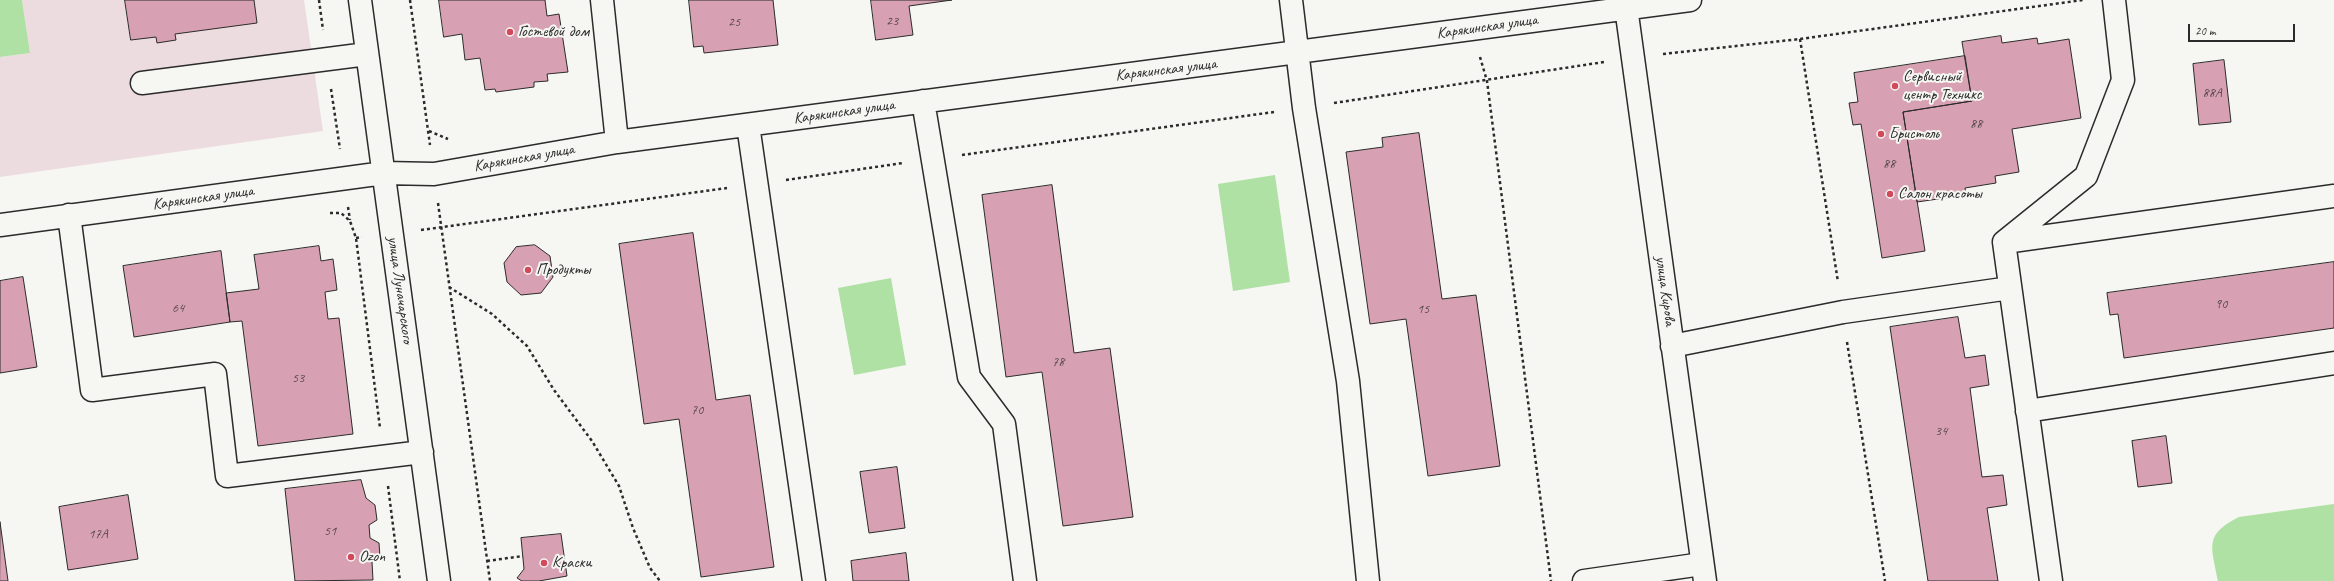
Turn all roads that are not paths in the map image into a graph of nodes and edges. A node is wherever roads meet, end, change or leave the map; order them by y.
1 (360, 0) edge
2 (602, 0) edge
3 (1291, 0) edge
4 (1690, 0) edge
5 (2114, 0) edge
6 (1625, 4) edge
7 (1298, 52) junction
8 (368, 54) junction
9 (142, 82) dead end
10 (923, 101) junction
11 (748, 125) junction
12 (617, 142) junction
13 (384, 173) junction
14 (2334, 196) edge
15 (70, 216) junction
16 (0, 225) edge
17 (2004, 242) junction
18 (2010, 288) junction
19 (1672, 346) junction
20 (2334, 363) edge
21 (2027, 411) junction
22 (422, 452) junction
23 (1704, 572) edge
24 (439, 581) edge
25 (814, 581) edge
26 (1025, 581) edge
27 (1368, 581) edge
28 (1584, 581) edge
29 (2051, 581) edge

1 - 8 street, улица Луначарского
2 - 12 street
3 - 7 street
4 - 6 street, Карякинская улица
5 - 17 street
6 - 7 street, Карякинская улица
6 - 19 street, улица Кирова
7 - 10 street, Карякинская улица
7 - 27 street
8 - 9 street
8 - 13 street, улица Луначарского
10 - 11 street, Карякинская улица
10 - 26 street
11 - 12 street, Карякинская улица
11 - 25 street
12 - 13 street, Карякинская улица
13 - 15 street, Карякинская улица
13 - 22 street, улица Луначарского
14 - 17 street
15 - 16 street, Карякинская улица
15 - 22 street
17 - 18 street
18 - 19 street
18 - 21 street
19 - 23 street, улица Кирова
20 - 21 street
21 - 29 street
22 - 24 street, улица Луначарского
23 - 28 street

